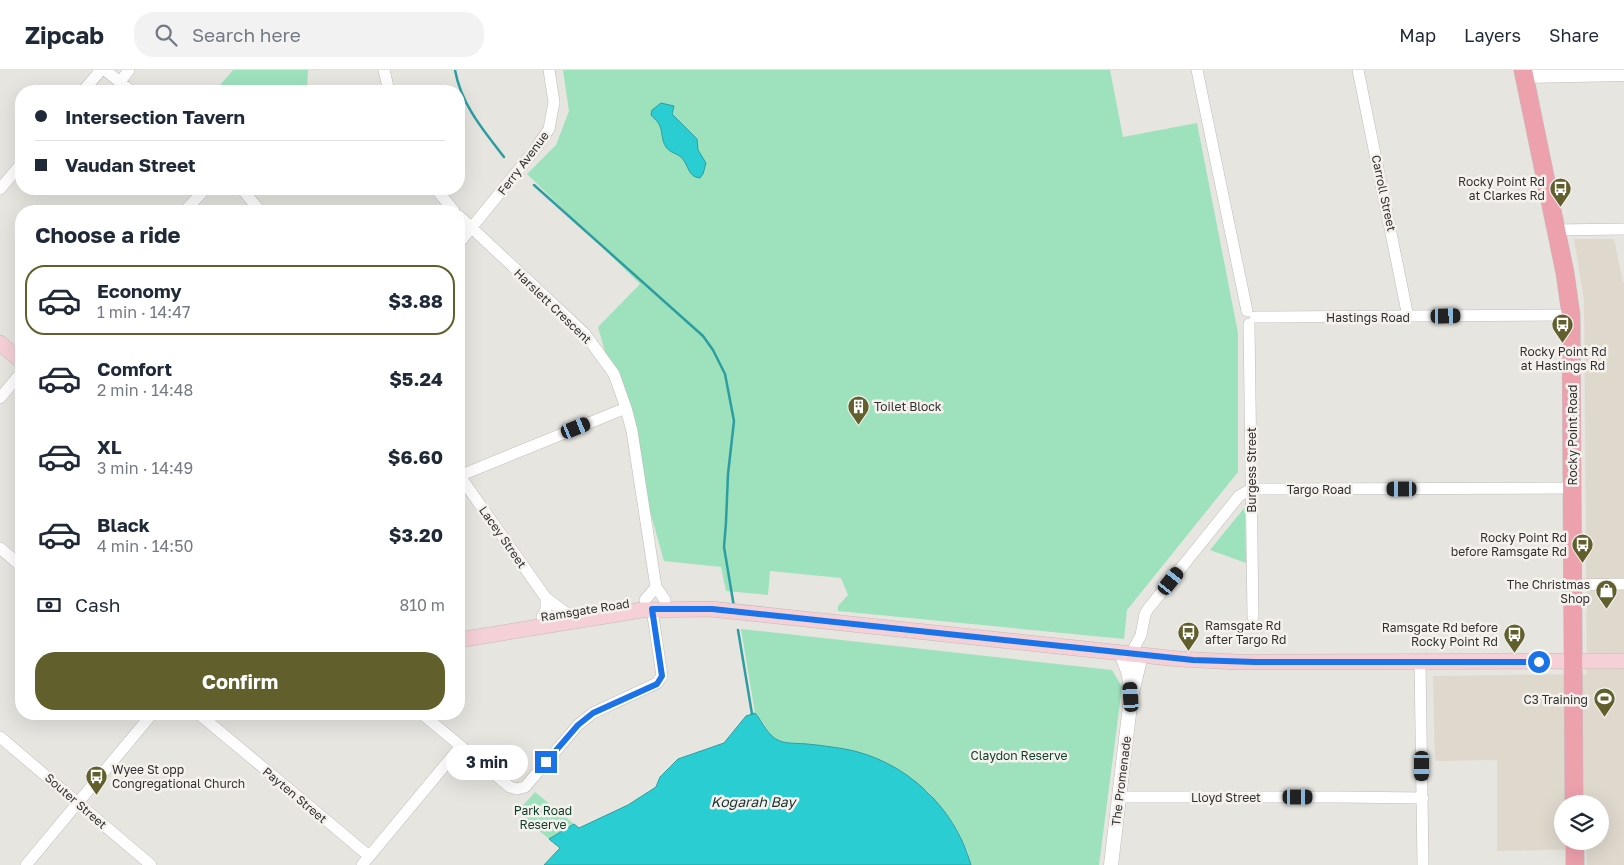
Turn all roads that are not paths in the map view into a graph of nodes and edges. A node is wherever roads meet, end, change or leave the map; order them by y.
1 (103, 70) edge
2 (129, 70) edge
3 (384, 70) edge
4 (549, 70) edge
5 (1197, 70) edge
6 (1358, 70) edge
7 (1524, 73) edge
8 (1624, 74) edge
9 (120, 82) junction
10 (89, 85) edge
11 (124, 85) edge
12 (388, 85) edge
13 (15, 171) edge
14 (0, 189) edge
15 (200, 195) edge
16 (247, 195) edge
17 (441, 195) edge
18 (191, 205) edge
19 (255, 205) edge
20 (449, 205) edge
21 (465, 222) edge
22 (472, 228) junction
23 (1624, 229) edge
24 (1556, 230) junction
25 (465, 236) edge
26 (1571, 315) junction
27 (1250, 317) junction
28 (1408, 317) junction
29 (0, 343) edge
30 (15, 356) edge
31 (15, 380) edge
32 (0, 398) edge
33 (626, 408) junction
34 (465, 473) edge
35 (465, 483) edge
36 (1572, 488) junction
37 (1251, 489) junction
38 (0, 548) edge
39 (15, 561) edge
40 (1624, 584) edge
41 (1573, 585) junction
42 (656, 587) junction
43 (546, 598) junction
44 (665, 600) junction
45 (648, 605) junction
46 (726, 611) junction
47 (566, 613) junction
48 (542, 617) junction
49 (1253, 617) dead end
50 (465, 630) edge
51 (1142, 635) junction
52 (465, 639) edge
53 (1136, 655) junction
54 (1624, 661) edge
55 (1420, 662) junction
56 (1574, 662) junction
57 (1131, 697) junction
58 (147, 720) edge
59 (206, 720) edge
60 (429, 720) edge
61 (0, 737) edge
62 (461, 746) junction
63 (1574, 795) edge
64 (1119, 797) junction
65 (1423, 798) junction
66 (77, 803) junction
67 (1575, 850) edge
68 (366, 861) edge
69 (26, 865) edge
70 (151, 865) edge
71 (1111, 865) edge
72 (1423, 865) edge
73 (1575, 865) edge

1 - 9 street
1 - 10 street
2 - 9 street
3 - 12 street
4 - 22 street, Ferry Avenue
5 - 27 street, Burgess Street
6 - 28 street, Carroll Street
7 - 8 street
7 - 24 main road, Rocky Point Road
9 - 11 street
13 - 14 street
15 - 18 street
16 - 19 street
17 - 20 street
21 - 22 street, Harslett Crescent
22 - 25 street, Ferry Avenue
22 - 33 street, Harslett Crescent
23 - 24 street
24 - 26 main road, Rocky Point Road
26 - 28 street, Hastings Road
26 - 36 main road, Rocky Point Road
27 - 28 street, Hastings Road
27 - 37 street, Burgess Street
29 - 30 main road
31 - 32 street
33 - 34 street
33 - 42 street, Harslett Crescent
35 - 43 street, Lacey Street
36 - 37 street, Targo Road
36 - 41 main road, Rocky Point Road
37 - 49 street, Burgess Street
37 - 51 street
38 - 39 street
40 - 41 street
41 - 56 main road, Rocky Point Road
42 - 44 street, Harslett Crescent
42 - 45 street
43 - 47 street, Lacey Street
43 - 48 street
44 - 45 main road, Ramsgate Road
44 - 46 main road, Ramsgate Road
45 - 46 main road, Ramsgate Road
45 - 47 main road, Ramsgate Road
45 - 52 main road, Ramsgate Road
45 - 62 street
46 - 53 main road, Ramsgate Road
47 - 48 main road, Ramsgate Road
48 - 50 main road, Ramsgate Road
51 - 53 street
51 - 53 street
53 - 55 main road, Ramsgate Road
53 - 57 street, The Promenade
53 - 57 street, The Promenade
54 - 56 main road, Ramsgate Road
55 - 56 main road, Ramsgate Road
55 - 65 street
56 - 63 main road, Rocky Point Road
57 - 64 street, The Promenade
58 - 66 street
59 - 68 street, Payten Street
60 - 62 street
61 - 66 street, Souter Street
62 - 68 street
64 - 65 street, Lloyd Street
64 - 71 street, The Promenade
65 - 72 street
66 - 69 street
66 - 70 street, Souter Street
67 - 73 main road

